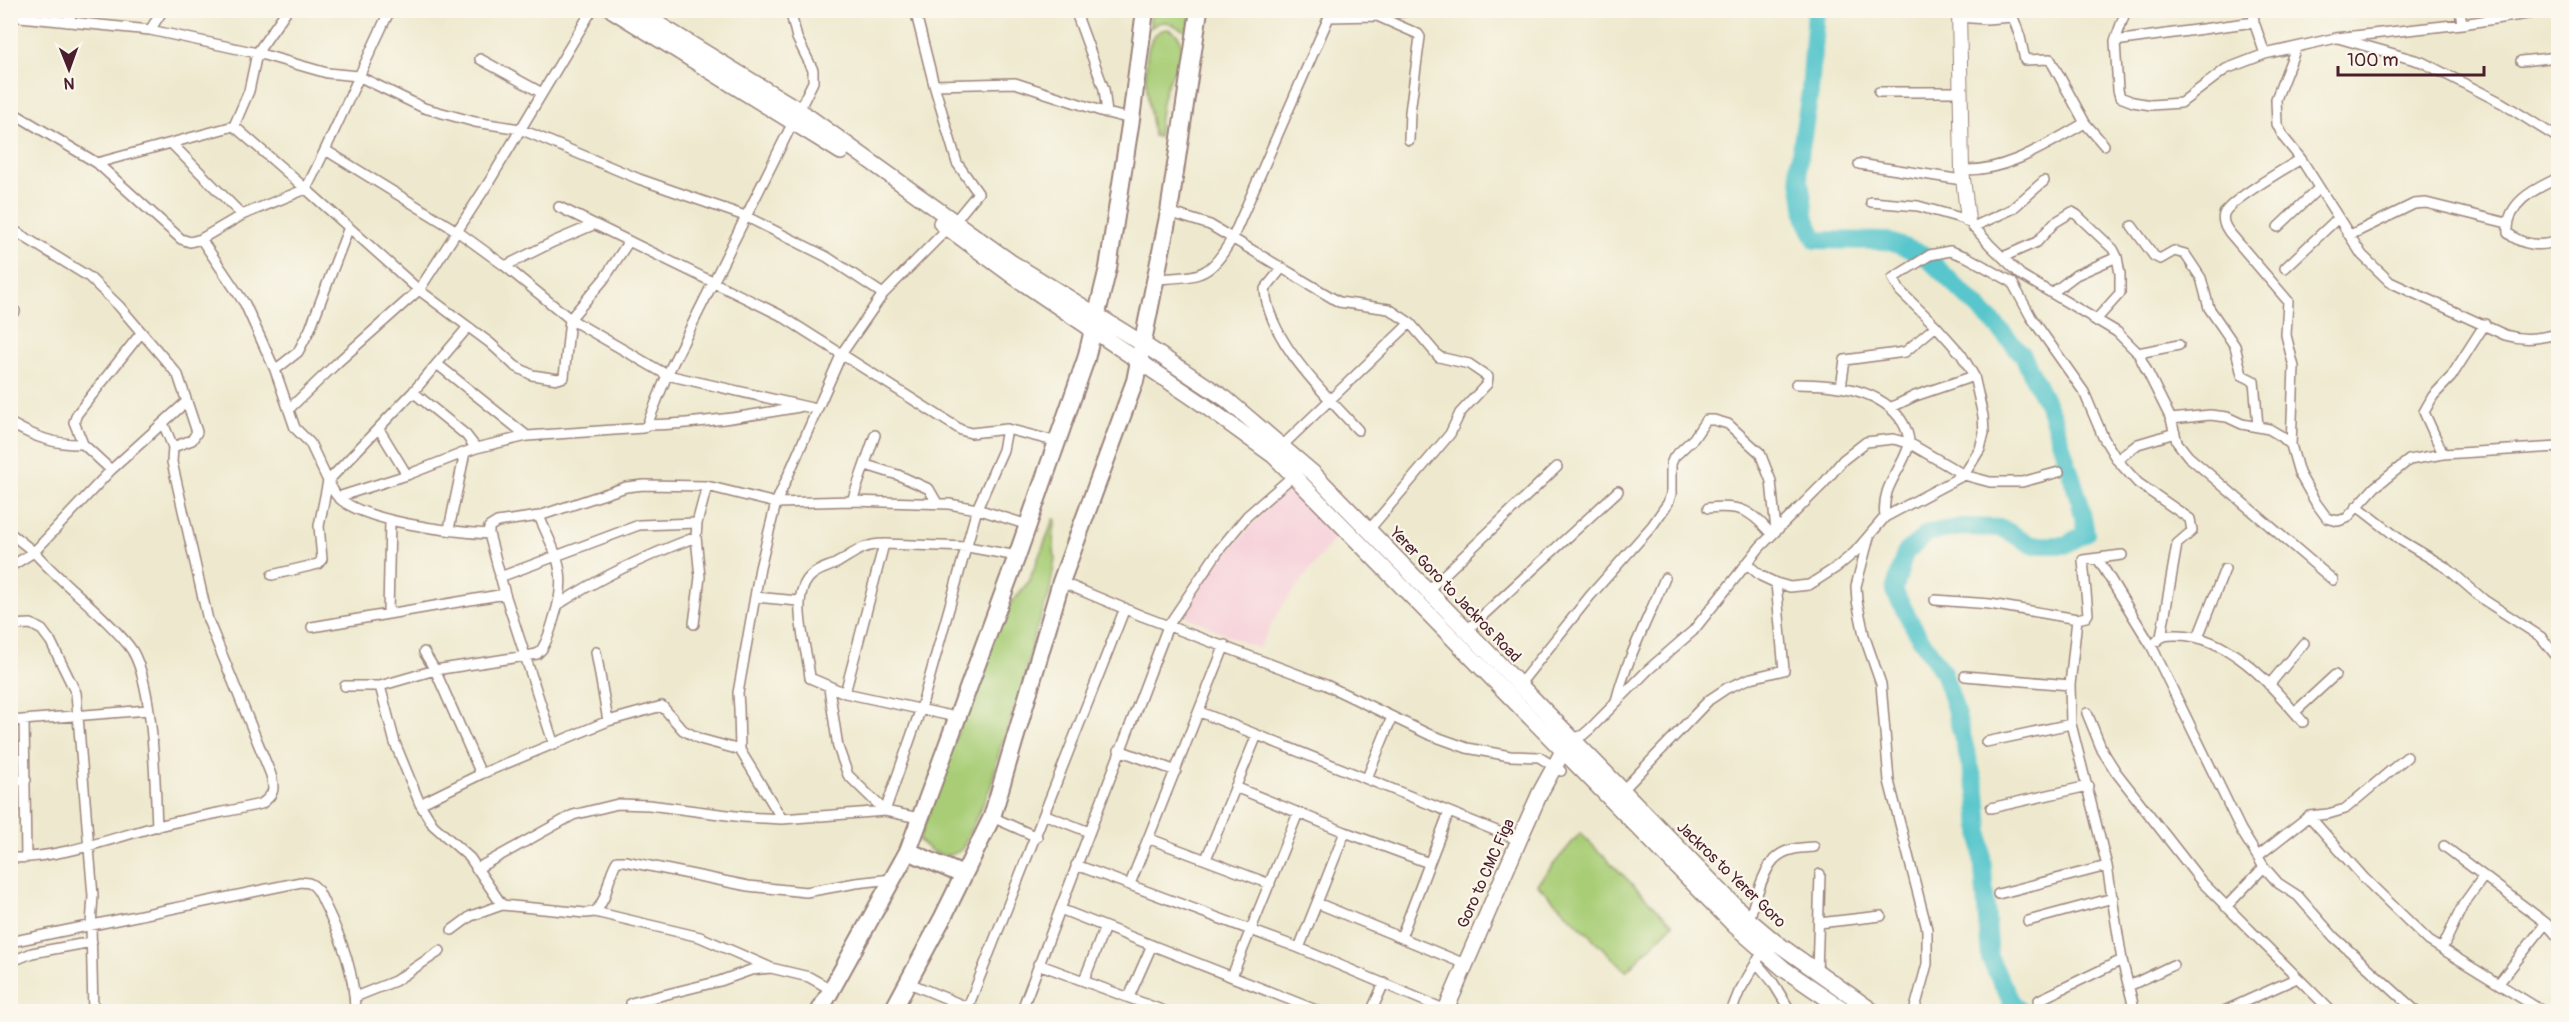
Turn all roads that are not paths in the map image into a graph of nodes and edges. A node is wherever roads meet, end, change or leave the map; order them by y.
1 (74, 10) edge
2 (163, 10) edge
3 (287, 10) edge
4 (390, 10) edge
5 (592, 10) edge
6 (612, 10) edge
7 (635, 10) edge
8 (790, 10) edge
9 (915, 10) edge
10 (1075, 10) edge
11 (1145, 10) edge
12 (1199, 10) edge
13 (1413, 10) edge
14 (2126, 10) edge
15 (2253, 10) edge
16 (2460, 10) edge
17 (2554, 10) edge
18 (1331, 14) edge
19 (1958, 14) edge
20 (2012, 14) edge
21 (10, 16) edge
22 (1377, 16) junction
23 (67, 22) junction
24 (651, 22) edge
25 (2254, 22) junction
26 (2462, 24) junction
27 (150, 30) junction
28 (2336, 38) junction
29 (2115, 41) junction
30 (2296, 48) junction
31 (257, 53) junction
32 (2265, 54) junction
33 (2559, 57) edge
34 (480, 59) dead end
35 (2521, 61) dead end
36 (358, 76) junction
37 (934, 85) junction
38 (1879, 92) dead end
39 (1960, 92) junction
40 (542, 93) junction
41 (10, 111) edge
42 (1107, 113) junction
43 (797, 116) junction
44 (1131, 119) junction
45 (2085, 123) junction
46 (234, 126) junction
47 (520, 129) junction
48 (2559, 138) edge
49 (1409, 140) dead end
50 (171, 142) junction
51 (2104, 146) dead end
52 (327, 151) junction
53 (2301, 159) junction
54 (97, 164) junction
55 (1858, 164) dead end
56 (1962, 175) junction
57 (2559, 178) edge
58 (2044, 181) dead end
59 (2319, 188) junction
60 (306, 189) junction
61 (1871, 202) dead end
62 (559, 207) dead end
63 (1169, 213) junction
64 (242, 215) junction
65 (746, 216) junction
66 (2338, 218) junction
67 (2507, 223) junction
68 (1971, 224) junction
69 (593, 225) junction
70 (952, 225) junction
71 (2132, 226) dead end
72 (349, 227) junction
73 (2278, 227) dead end
74 (10, 228) edge
75 (457, 231) junction
76 (2350, 235) junction
77 (1233, 237) junction
78 (201, 239) junction
79 (2559, 240) edge
80 (629, 241) junction
81 (2117, 257) junction
82 (2003, 258) junction
83 (505, 266) junction
84 (1282, 268) junction
85 (2285, 268) dead end
86 (2021, 274) junction
87 (1157, 279) junction
88 (716, 281) junction
89 (2012, 282) junction
90 (420, 290) junction
91 (2052, 293) junction
92 (884, 294) junction
93 (570, 319) junction
94 (2095, 321) junction
95 (1094, 323) junction
96 (1410, 323) junction
97 (2485, 324) junction
98 (1936, 326) junction
99 (468, 327) junction
100 (141, 333) junction
101 (2559, 334) edge
102 (1143, 344) junction
103 (2179, 345) dead end
104 (842, 353) junction
105 (2138, 353) junction
106 (1140, 361) junction
107 (437, 364) junction
108 (275, 370) junction
109 (667, 375) junction
110 (1974, 376) junction
111 (1796, 384) dead end
112 (1841, 387) junction
113 (413, 392) junction
114 (1330, 400) junction
115 (186, 402) junction
116 (803, 406) junction
117 (1892, 407) junction
118 (289, 409) junction
119 (816, 409) junction
120 (2172, 418) junction
121 (10, 423) edge
122 (163, 423) junction
123 (647, 425) junction
124 (2258, 426) junction
125 (379, 429) junction
126 (1007, 429) junction
127 (1358, 430) dead end
128 (2175, 433) junction
129 (875, 435) dead end
130 (526, 436) junction
131 (1058, 442) junction
132 (1910, 443) junction
133 (83, 444) junction
134 (2290, 445) junction
135 (1282, 446) junction
136 (173, 447) junction
137 (2559, 447) edge
138 (476, 448) junction
139 (465, 452) junction
140 (2443, 454) junction
141 (2116, 460) junction
142 (866, 465) junction
143 (1557, 467) dead end
144 (111, 470) junction
145 (2059, 472) dead end
146 (407, 475) junction
147 (1294, 475) junction
148 (1964, 475) junction
149 (328, 481) junction
150 (707, 486) junction
151 (1618, 490) dead end
152 (338, 497) junction
153 (852, 501) junction
154 (776, 503) junction
155 (937, 503) junction
156 (2357, 506) junction
157 (1708, 508) dead end
158 (977, 509) junction
159 (539, 516) junction
160 (1885, 517) junction
161 (390, 521) junction
162 (697, 523) junction
163 (1029, 525) junction
164 (449, 529) junction
165 (1368, 531) junction
166 (10, 533) edge
167 (1774, 533) junction
168 (489, 534) junction
169 (1870, 534) junction
170 (696, 537) junction
171 (884, 544) junction
172 (968, 547) junction
173 (34, 552) junction
174 (556, 555) junction
175 (2122, 555) dead end
176 (1017, 556) junction
177 (2098, 559) junction
178 (1746, 563) junction
179 (10, 567) edge
180 (2225, 569) dead end
181 (272, 575) dead end
182 (500, 577) junction
183 (1665, 578) dead end
184 (2332, 580) dead end
185 (1061, 582) junction
186 (1776, 583) junction
187 (1428, 591) junction
188 (505, 594) junction
189 (755, 597) junction
190 (1935, 600) dead end
191 (798, 601) junction
192 (559, 604) junction
193 (1125, 608) junction
194 (388, 614) junction
195 (2077, 619) junction
196 (694, 624) dead end
197 (10, 625) edge
198 (1168, 626) junction
199 (312, 627) dead end
200 (1467, 630) junction
201 (2161, 637) junction
202 (2198, 637) junction
203 (2304, 643) dead end
204 (1225, 645) junction
205 (2152, 647) junction
206 (424, 652) dead end
207 (596, 652) dead end
208 (526, 656) junction
209 (2559, 658) edge
210 (435, 670) junction
211 (2335, 675) dead end
212 (1965, 676) dead end
213 (1519, 685) junction
214 (2070, 685) junction
215 (2269, 685) junction
216 (345, 686) dead end
217 (380, 686) junction
218 (829, 688) junction
219 (845, 693) junction
220 (1616, 702) junction
221 (921, 708) junction
222 (148, 710) junction
223 (1200, 712) junction
224 (2295, 712) junction
225 (2087, 713) dead end
226 (79, 714) junction
227 (957, 717) junction
228 (1392, 717) junction
229 (24, 720) junction
230 (10, 721) edge
231 (608, 721) junction
232 (2303, 722) dead end
233 (2071, 724) junction
234 (1257, 735) junction
235 (1986, 742) dead end
236 (554, 745) junction
237 (1574, 746) junction
238 (740, 750) junction
239 (1119, 750) junction
240 (2407, 757) dead end
241 (1558, 768) junction
242 (1176, 771) junction
243 (481, 774) junction
244 (1367, 778) junction
245 (26, 780) junction
246 (10, 781) edge
247 (2088, 786) junction
248 (1235, 787) junction
249 (1623, 790) junction
250 (420, 804) junction
251 (1991, 808) dead end
252 (885, 811) junction
253 (1449, 812) junction
254 (1298, 813) junction
255 (1046, 814) junction
256 (2308, 816) junction
257 (992, 817) junction
258 (919, 818) junction
259 (782, 819) junction
260 (157, 827) junction
261 (1089, 832) junction
262 (1345, 832) junction
263 (1037, 837) junction
264 (1149, 839) junction
265 (1519, 840) junction
266 (88, 846) junction
267 (2444, 846) dead end
268 (1814, 847) dead end
269 (908, 851) junction
270 (2258, 856) junction
271 (10, 858) edge
272 (26, 858) junction
273 (1206, 859) junction
274 (1429, 863) junction
275 (1076, 865) junction
276 (2107, 866) junction
277 (2264, 867) junction
278 (476, 869) junction
279 (1820, 874) dead end
280 (963, 875) junction
281 (2484, 876) junction
282 (892, 879) junction
283 (1130, 884) junction
284 (1269, 884) junction
285 (1998, 894) dead end
286 (2113, 898) junction
287 (1317, 903) junction
288 (502, 905) junction
289 (2226, 907) junction
290 (1060, 909) junction
291 (596, 912) junction
292 (1881, 916) dead end
293 (1749, 920) junction
294 (2028, 921) dead end
295 (1819, 923) junction
296 (2546, 923) junction
297 (91, 925) junction
298 (1106, 927) junction
299 (452, 930) dead end
300 (1251, 930) junction
301 (1401, 937) junction
302 (2559, 937) edge
303 (10, 942) edge
304 (92, 942) junction
305 (1152, 945) junction
306 (1299, 948) junction
307 (2442, 949) junction
308 (440, 951) dead end
309 (1759, 956) junction
310 (2122, 960) junction
311 (10, 962) edge
312 (1038, 964) junction
313 (1465, 964) junction
314 (2173, 965) dead end
315 (771, 968) junction
316 (1817, 973) junction
317 (1232, 976) junction
318 (2297, 978) junction
319 (1084, 980) junction
320 (909, 983) junction
321 (1384, 983) junction
322 (2499, 983) junction
323 (2129, 986) junction
324 (832, 990) junction
325 (355, 997) junction
326 (1129, 997) junction
327 (2039, 1000) dead end
328 (631, 1003) dead end
329 (2240, 1008) edge
330 (967, 1009) edge
331 (1316, 1010) edge
332 (93, 1011) edge
333 (355, 1011) edge
334 (819, 1011) edge
335 (892, 1011) edge
336 (979, 1011) edge
337 (1021, 1011) edge
338 (1167, 1011) edge
339 (1371, 1011) edge
340 (1449, 1011) edge
341 (1731, 1011) edge
342 (1791, 1011) edge
343 (1847, 1011) edge
344 (1874, 1011) edge
345 (1914, 1011) edge
346 (2135, 1011) edge
347 (2222, 1011) edge
348 (2332, 1011) edge
349 (2417, 1011) edge
350 (2544, 1011) edge

1 - 23 street
2 - 27 street
3 - 31 street
4 - 36 street
5 - 40 street
6 - 24 main road
7 - 24 main road
8 - 43 street
9 - 37 street
10 - 42 street
11 - 44 highway
12 - 63 highway
13 - 22 street
14 - 29 street
15 - 25 street
16 - 26 street
17 - 26 street
18 - 22 street
18 - 77 street
19 - 20 street
19 - 39 street
20 - 45 street
21 - 23 street
22 - 49 street
23 - 27 street
24 - 43 main road
25 - 29 street
25 - 32 street
26 - 28 street
27 - 31 street
28 - 30 street
28 - 48 street
29 - 32 street
30 - 32 street
30 - 53 street
31 - 36 street
31 - 46 street
33 - 35 street
34 - 40 street
36 - 47 street
36 - 52 street
37 - 42 street
37 - 70 street
38 - 39 street
39 - 56 street
40 - 47 street
41 - 54 street
42 - 44 street
43 - 65 street
43 - 70 main road
44 - 95 highway
45 - 51 street
45 - 56 street
46 - 50 street
46 - 60 street
47 - 65 street
47 - 75 street
50 - 54 street
50 - 64 street
52 - 60 street
52 - 75 street
53 - 59 street
53 - 134 street
54 - 78 street
55 - 56 street
56 - 68 street
57 - 67 street
58 - 68 street
59 - 66 street
59 - 73 street
60 - 64 street
60 - 72 street
61 - 68 street
62 - 69 street
63 - 77 street
63 - 87 highway
64 - 78 street
65 - 88 street
65 - 92 street
66 - 76 street
66 - 85 street
67 - 76 street
67 - 79 street
68 - 82 street
69 - 80 street
69 - 83 street
70 - 92 street
70 - 95 main road
71 - 124 street
72 - 90 street
72 - 108 street
74 - 100 street
75 - 83 street
75 - 90 street
76 - 97 street
77 - 84 street
77 - 87 street
78 - 108 street
80 - 88 street
80 - 93 street
81 - 82 street
81 - 91 street
81 - 94 street
82 - 86 street
83 - 93 street
84 - 96 street
84 - 114 street
86 - 89 street
86 - 91 street
87 - 102 highway
88 - 104 street
88 - 109 street
89 - 98 street
89 - 141 street
90 - 99 street
90 - 118 street
91 - 94 street
92 - 104 street
93 - 99 street
93 - 109 street
94 - 105 street
95 - 102 main road, Yerer Goro to Jackros Road
95 - 106 main road
95 - 131 highway
96 - 114 street
96 - 165 street
97 - 101 street
97 - 140 street
98 - 110 street
98 - 112 street
99 - 107 street
100 - 115 street
100 - 133 street
102 - 106 highway
102 - 135 main road, Yerer Goro to Jackros Road
103 - 105 street
104 - 119 street
104 - 126 street
105 - 120 street
106 - 147 main road
106 - 185 highway
107 - 113 street
107 - 130 street
108 - 118 street
109 - 116 street
109 - 123 street
110 - 117 street
110 - 148 street
111 - 112 street
112 - 117 street
113 - 125 street
113 - 138 street
114 - 127 street
114 - 135 street
115 - 122 street
115 - 136 street
116 - 119 street
116 - 123 street
117 - 132 street
118 - 149 street
119 - 154 street
120 - 124 street
120 - 128 street
121 - 133 street
122 - 136 street
122 - 144 street
123 - 130 street
124 - 134 street
125 - 146 street
125 - 149 street
126 - 131 street
126 - 158 street
128 - 141 street
128 - 184 street
129 - 142 street
130 - 138 street
131 - 163 highway
132 - 148 street
132 - 160 street
132 - 167 street
133 - 144 street
134 - 156 street
135 - 165 main road, Yerer Goro to Jackros Road
136 - 260 street
137 - 140 street
138 - 139 street
139 - 146 street
139 - 164 street
140 - 156 street
141 - 201 street
142 - 153 street
142 - 155 street
143 - 187 street
144 - 173 street
145 - 148 street
146 - 152 street
147 - 198 street
147 - 237 main road
148 - 160 street
149 - 152 street
149 - 181 street
150 - 154 street
150 - 159 street
150 - 162 street
151 - 200 street
152 - 161 street
153 - 154 street
153 - 155 street
154 - 189 street
155 - 158 street
156 - 209 street
157 - 167 street
158 - 163 street
158 - 172 street
159 - 168 street
159 - 174 street
160 - 169 street
161 - 164 street
161 - 194 street
162 - 170 street
162 - 174 street
163 - 176 highway
164 - 168 street
165 - 187 main road, Yerer Goro to Jackros Road
166 - 173 street
167 - 178 street
167 - 213 street
168 - 182 street
169 - 186 street
169 - 345 street
170 - 192 street
170 - 196 street
171 - 172 street
171 - 191 street
171 - 219 street
172 - 176 street
172 - 221 street
173 - 179 street
173 - 222 street
174 - 182 street
174 - 192 street
175 - 177 street
176 - 227 highway
177 - 195 street
177 - 205 street
178 - 186 street
178 - 220 street
180 - 202 street
182 - 188 street
183 - 220 street
185 - 193 street
185 - 257 highway
186 - 249 street
187 - 200 main road, Yerer Goro to Jackros Road
188 - 194 street
188 - 208 street
189 - 191 street
189 - 238 street
190 - 195 street
191 - 218 street
192 - 208 street
193 - 198 street
193 - 255 street
194 - 199 street
195 - 214 street
197 - 226 street
198 - 204 street
198 - 239 street
200 - 213 main road, Yerer Goro to Jackros Road
201 - 202 street
201 - 205 street
202 - 215 street
203 - 215 street
204 - 223 street
204 - 228 street
205 - 270 street
206 - 210 street
207 - 231 street
208 - 210 street
208 - 236 street
210 - 217 street
210 - 243 street
211 - 224 street
212 - 214 street
213 - 237 main road, Yerer Goro to Jackros Road
214 - 233 street
215 - 224 street
216 - 217 street
217 - 250 street
218 - 219 street
218 - 252 street
219 - 221 street
220 - 237 street
221 - 227 street
221 - 252 street
222 - 226 street
222 - 260 street
223 - 234 street
223 - 242 street
224 - 232 street
225 - 289 street
226 - 229 street
226 - 266 street
227 - 258 highway
228 - 241 street
228 - 244 street
229 - 230 street
229 - 245 street
231 - 236 street
231 - 238 street
233 - 235 street
233 - 247 street
234 - 244 street
234 - 248 street
236 - 243 street
237 - 241 main road
237 - 249 main road, Jackros to Yerer Goro
237 - 309 main road
238 - 259 street
239 - 242 street
239 - 261 street
240 - 256 street
241 - 265 main road, Goro to CMC Figa
241 - 340 main road
242 - 264 street
243 - 250 street
244 - 253 street
245 - 246 street
245 - 272 street
247 - 251 street
247 - 276 street
248 - 254 street
248 - 273 street
249 - 293 main road, Jackros to Yerer Goro
250 - 278 street
252 - 258 street
252 - 259 street
253 - 265 street
253 - 274 street
254 - 262 street
254 - 284 street
255 - 261 street
255 - 263 street
256 - 270 street
256 - 307 street
257 - 263 street
257 - 280 highway
258 - 269 highway
259 - 278 street
260 - 266 street
261 - 275 street
262 - 274 street
262 - 287 street
263 - 330 street
264 - 273 street
264 - 283 street
265 - 313 main road, Goro to CMC Figa
266 - 272 street
266 - 297 street
267 - 281 street
268 - 293 street
269 - 280 highway
269 - 282 highway
270 - 277 street
271 - 272 street
273 - 284 street
274 - 301 street
275 - 283 street
275 - 290 street
276 - 285 street
276 - 286 street
277 - 289 street
277 - 349 street
278 - 288 street
279 - 295 street
280 - 320 highway
281 - 296 street
281 - 307 street
282 - 291 street
282 - 324 highway
283 - 300 street
284 - 300 street
286 - 294 street
286 - 310 street
287 - 301 street
287 - 306 street
288 - 291 street
288 - 299 street
289 - 318 street
290 - 298 street
290 - 312 street
291 - 315 street
292 - 295 street
293 - 316 main road, Jackros to Yerer Goro
295 - 316 street
296 - 302 street
296 - 322 street
297 - 303 street
297 - 304 street
297 - 325 street
298 - 305 street
298 - 319 street
300 - 306 street
300 - 317 street
301 - 313 street
304 - 311 street
304 - 332 street
305 - 317 street
305 - 326 street
306 - 321 street
307 - 322 street
308 - 325 street
309 - 341 street
309 - 342 street
309 - 343 main road
310 - 323 street
310 - 327 street
312 - 319 street
312 - 337 street
313 - 340 main road, Goro to CMC Figa
314 - 323 street
315 - 324 street
315 - 328 street
316 - 344 main road, Jackros to Yerer Goro
317 - 331 street
318 - 329 street
318 - 348 street
319 - 326 street
320 - 330 street
320 - 335 highway
321 - 339 street
321 - 340 street
322 - 350 street
323 - 346 street
324 - 334 highway
325 - 333 street
326 - 338 street
329 - 347 street
330 - 336 street

